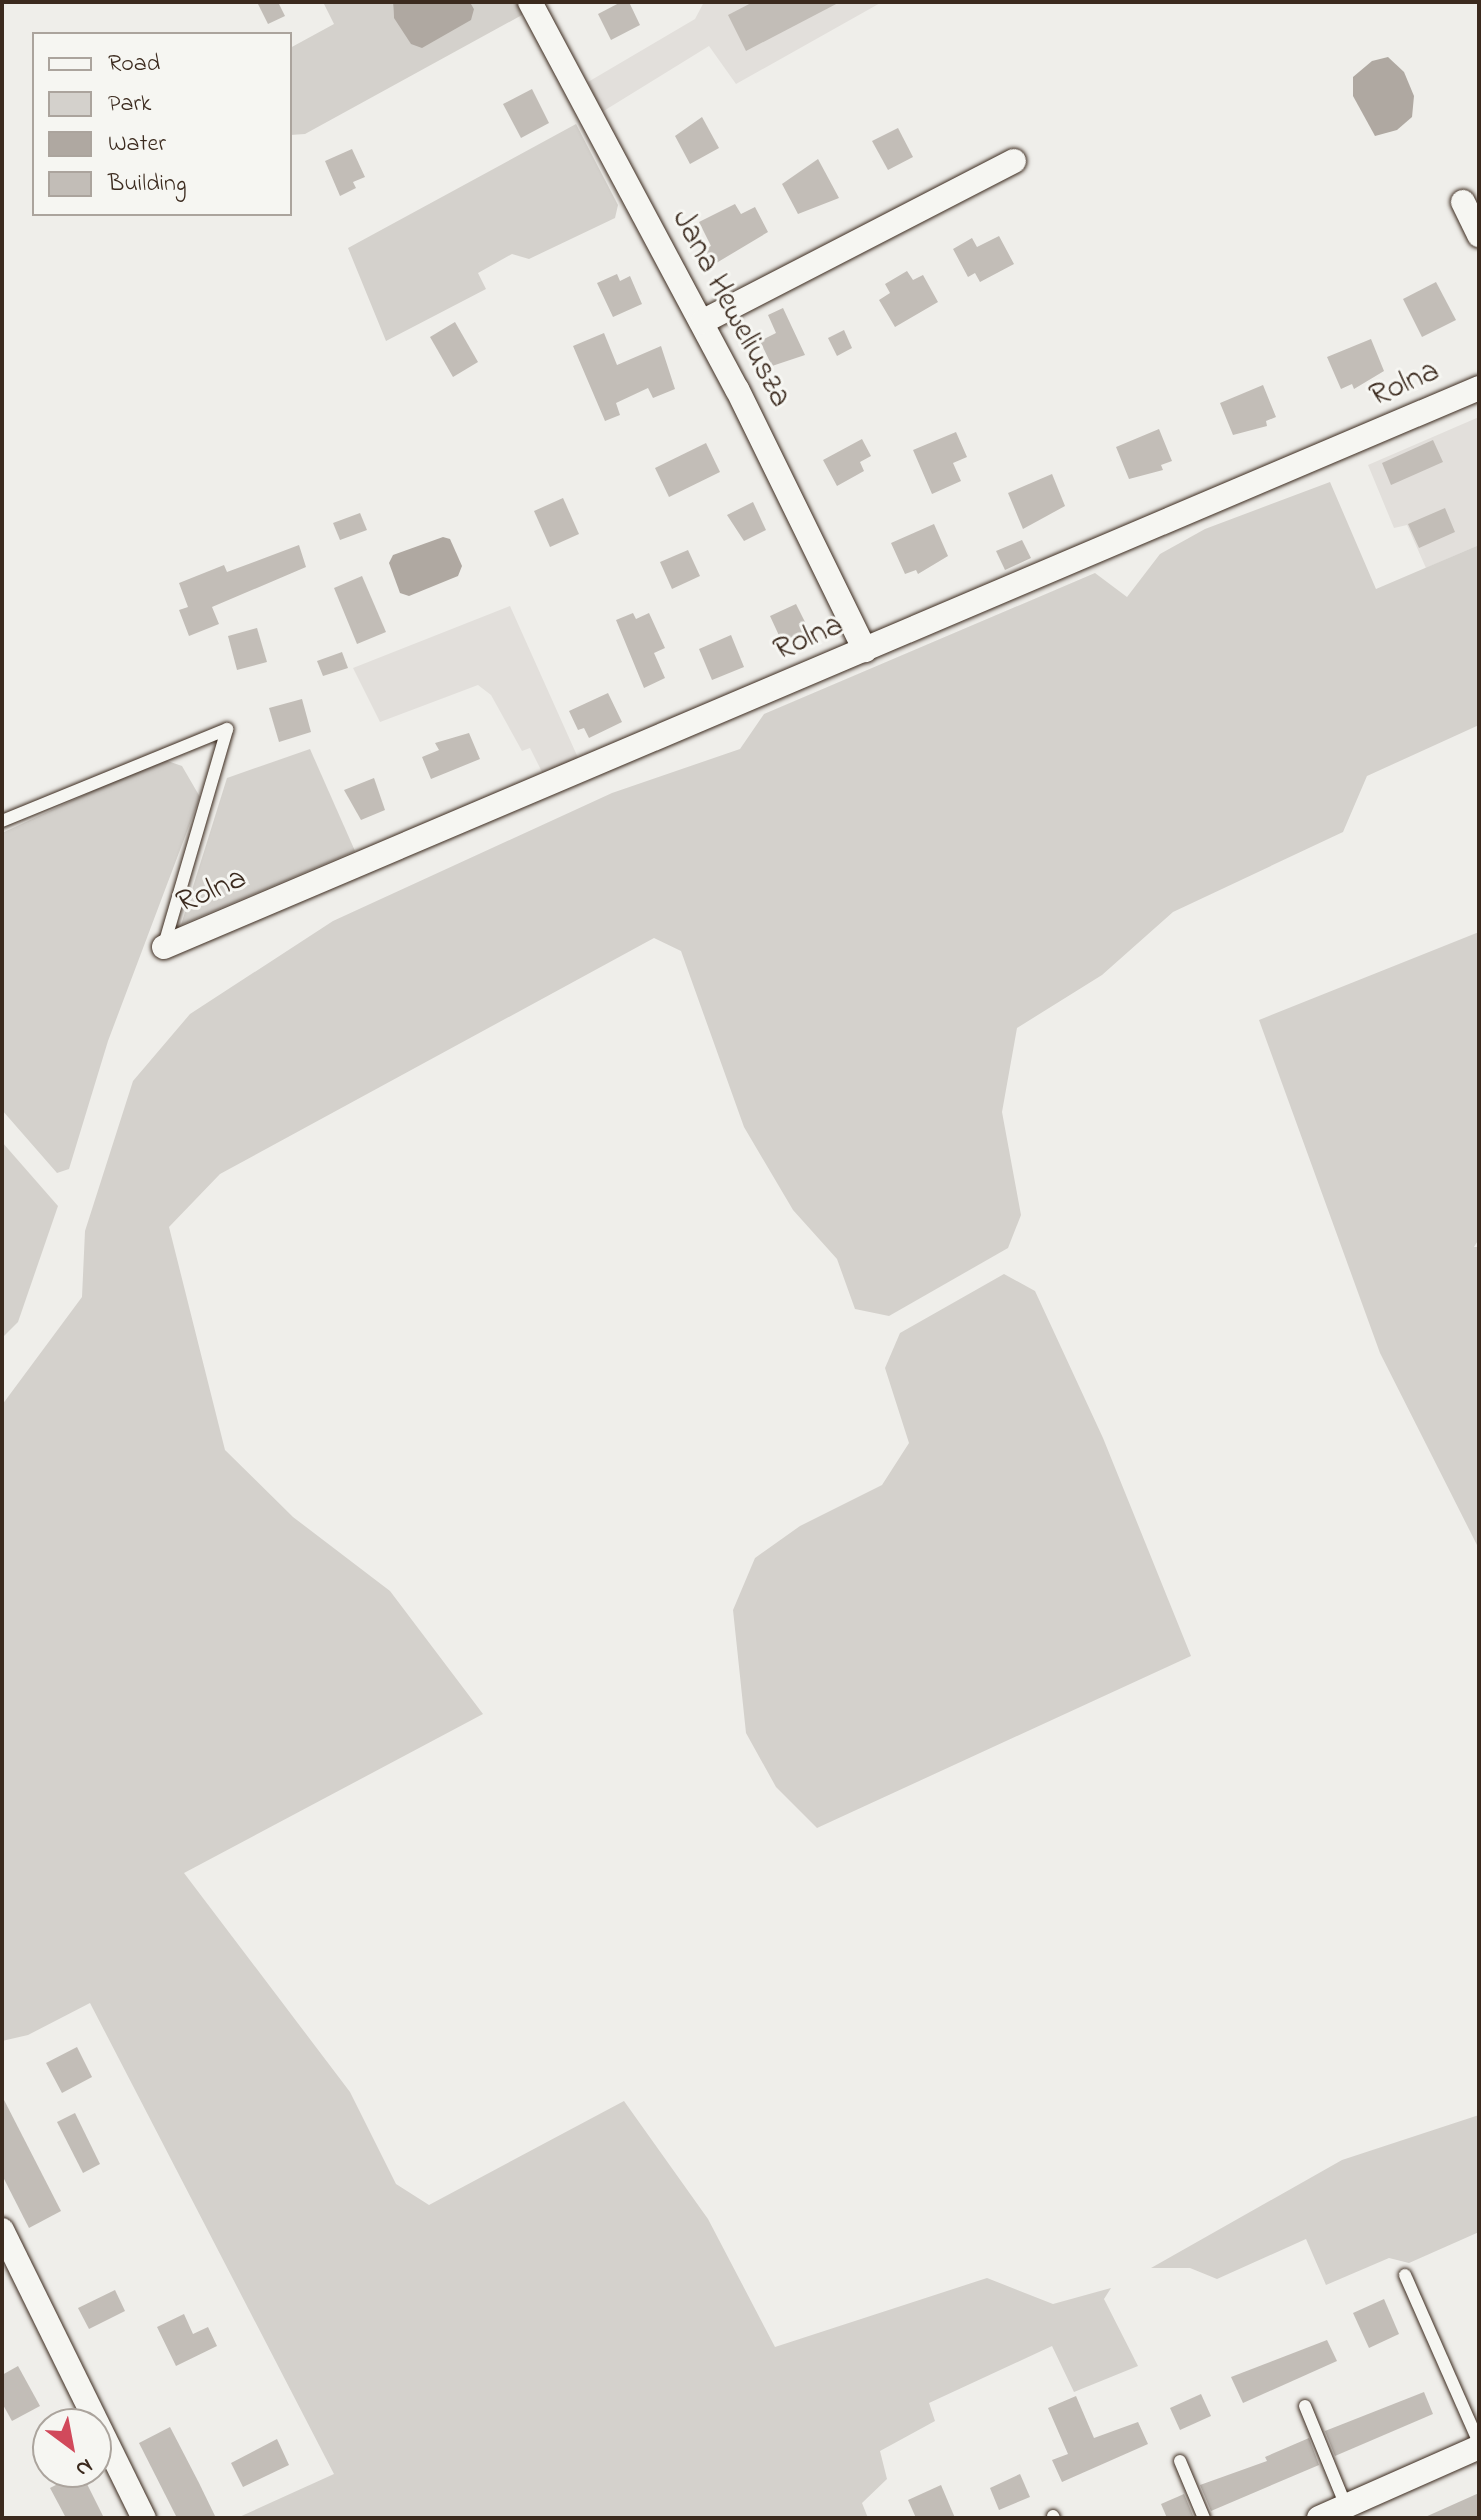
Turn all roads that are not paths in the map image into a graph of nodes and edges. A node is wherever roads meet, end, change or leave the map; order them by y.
1 (530, 2) edge
2 (1014, 161) dead end
3 (1463, 202) dead end
4 (1479, 235) edge
5 (702, 322) junction
6 (1479, 388) edge
7 (865, 650) junction
8 (2, 821) edge
9 (164, 947) joint
10 (2, 2230) edge
11 (1405, 2275) dead end
12 (1305, 2406) dead end
13 (1479, 2445) edge
14 (1180, 2461) dead end
15 (1346, 2506) junction
16 (144, 2518) edge
17 (1204, 2518) edge
18 (1319, 2518) edge

1 - 5 street, Jana Heweliusza
2 - 5 street
3 - 4 street
5 - 7 street, Jana Heweliusza
6 - 7 street, Rolna
7 - 9 street, Rolna
8 - 9 lane
10 - 16 street
11 - 13 lane
12 - 15 lane
13 - 15 street
14 - 17 lane
15 - 18 street

